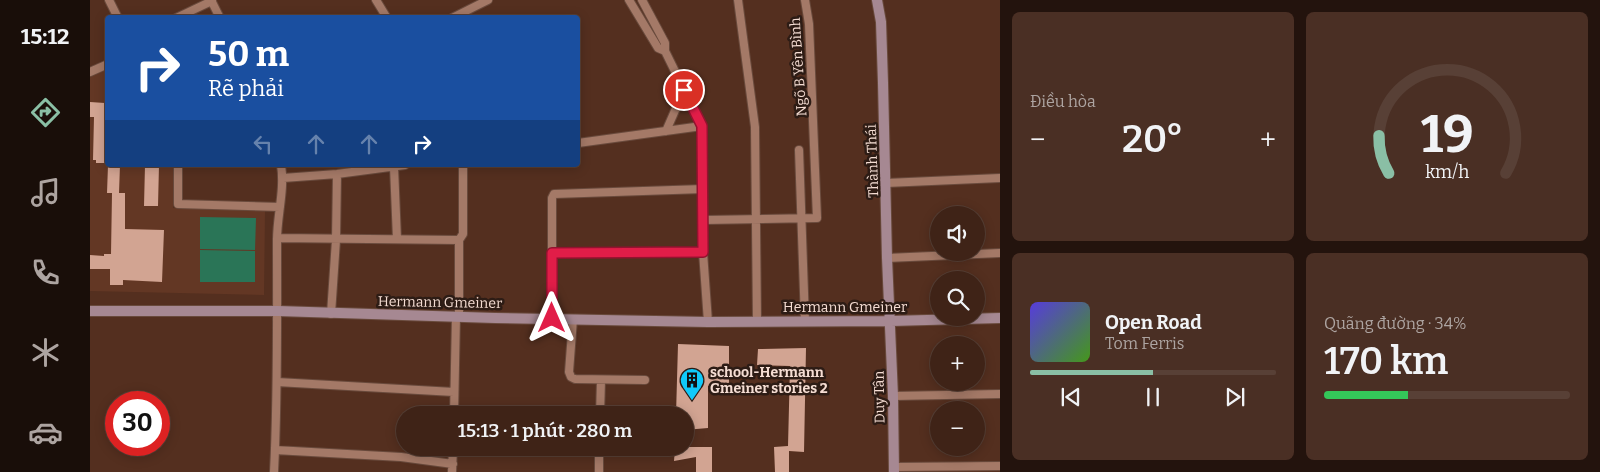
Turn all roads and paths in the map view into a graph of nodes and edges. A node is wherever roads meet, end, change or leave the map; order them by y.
1 (109, 0) edge
2 (212, 0) edge
3 (376, 0) edge
4 (488, 0) edge
5 (630, 0) edge
6 (642, 0) edge
7 (738, 0) edge
8 (805, 0) edge
9 (877, 0) edge
10 (646, 8) junction
11 (468, 10) junction
12 (637, 13) junction
13 (116, 15) edge
14 (182, 15) edge
15 (219, 15) edge
16 (385, 15) edge
17 (458, 15) edge
18 (471, 15) edge
19 (665, 50) junction
20 (105, 65) edge
21 (90, 72) edge
22 (684, 90) junction
23 (702, 126) junction
24 (666, 131) junction
25 (580, 143) edge
26 (799, 150) dead end
27 (178, 167) edge
28 (281, 167) edge
29 (394, 167) joint
30 (463, 167) edge
31 (337, 174) junction
32 (283, 178) junction
33 (1000, 178) edge
34 (886, 182) junction
35 (702, 189) junction
36 (280, 207) junction
37 (802, 218) junction
38 (756, 219) junction
39 (704, 220) junction
40 (277, 238) junction
41 (397, 239) junction
42 (336, 240) junction
43 (460, 240) junction
44 (703, 252) junction
45 (552, 253) junction
46 (1000, 253) edge
47 (887, 258) junction
48 (90, 311) edge
49 (278, 311) junction
50 (331, 314) junction
51 (457, 316) junction
52 (552, 318) junction
53 (1000, 318) edge
54 (573, 319) junction
55 (805, 321) junction
56 (891, 321) junction
57 (708, 322) junction
58 (757, 322) junction
59 (601, 380) junction
60 (645, 380) dead end
61 (277, 382) junction
62 (454, 392) junction
63 (1000, 394) edge
64 (894, 396) junction
65 (454, 406) edge
66 (600, 406) edge
67 (275, 450) junction
68 (599, 456) edge
69 (1000, 466) edge
70 (452, 468) edge
71 (968, 469) edge
72 (894, 470) edge
73 (274, 472) edge
74 (599, 472) edge

1 - 13 street
2 - 14 street
2 - 15 street
3 - 16 street
4 - 11 street
5 - 12 street
6 - 10 street
7 - 38 street
8 - 37 street, Ngõ B Yên Bình
9 - 34 street, Thành Thái
10 - 12 street
10 - 19 street
11 - 17 street
11 - 18 street
12 - 19 street
19 - 22 street
20 - 21 street
22 - 23 street
22 - 24 street
23 - 24 street
23 - 35 street
24 - 25 street
26 - 37 street
27 - 36 street
28 - 32 street
29 - 31 street
29 - 41 street
30 - 43 street
31 - 32 street
31 - 42 street
32 - 36 street
33 - 34 street
34 - 47 street, Thành Thái
35 - 39 street
35 - 45 street
36 - 40 street
37 - 38 street
37 - 55 street
38 - 39 street
38 - 58 street
39 - 44 street
40 - 42 street
40 - 49 street
41 - 42 street
41 - 43 street
42 - 50 street
43 - 51 street
44 - 45 street
44 - 57 street
45 - 52 street
46 - 47 street
47 - 56 street, Thành Thái
48 - 49 street, Hermann Gmeiner
49 - 50 street, Hermann Gmeiner
49 - 61 street
50 - 51 street, Hermann Gmeiner
51 - 52 street, Hermann Gmeiner
51 - 62 street
52 - 54 street, Hermann Gmeiner
53 - 56 street, Hermann Gmeiner
54 - 57 street, Hermann Gmeiner
54 - 59 street
55 - 56 street, Hermann Gmeiner
55 - 58 street, Hermann Gmeiner
56 - 64 street, Duy Tân
57 - 58 street, Hermann Gmeiner
59 - 60 street
59 - 66 street
61 - 62 street
61 - 67 street
62 - 65 street
63 - 64 street
64 - 72 street, Duy Tân
67 - 70 street
67 - 73 street
68 - 74 street
69 - 71 street
71 - 72 street

